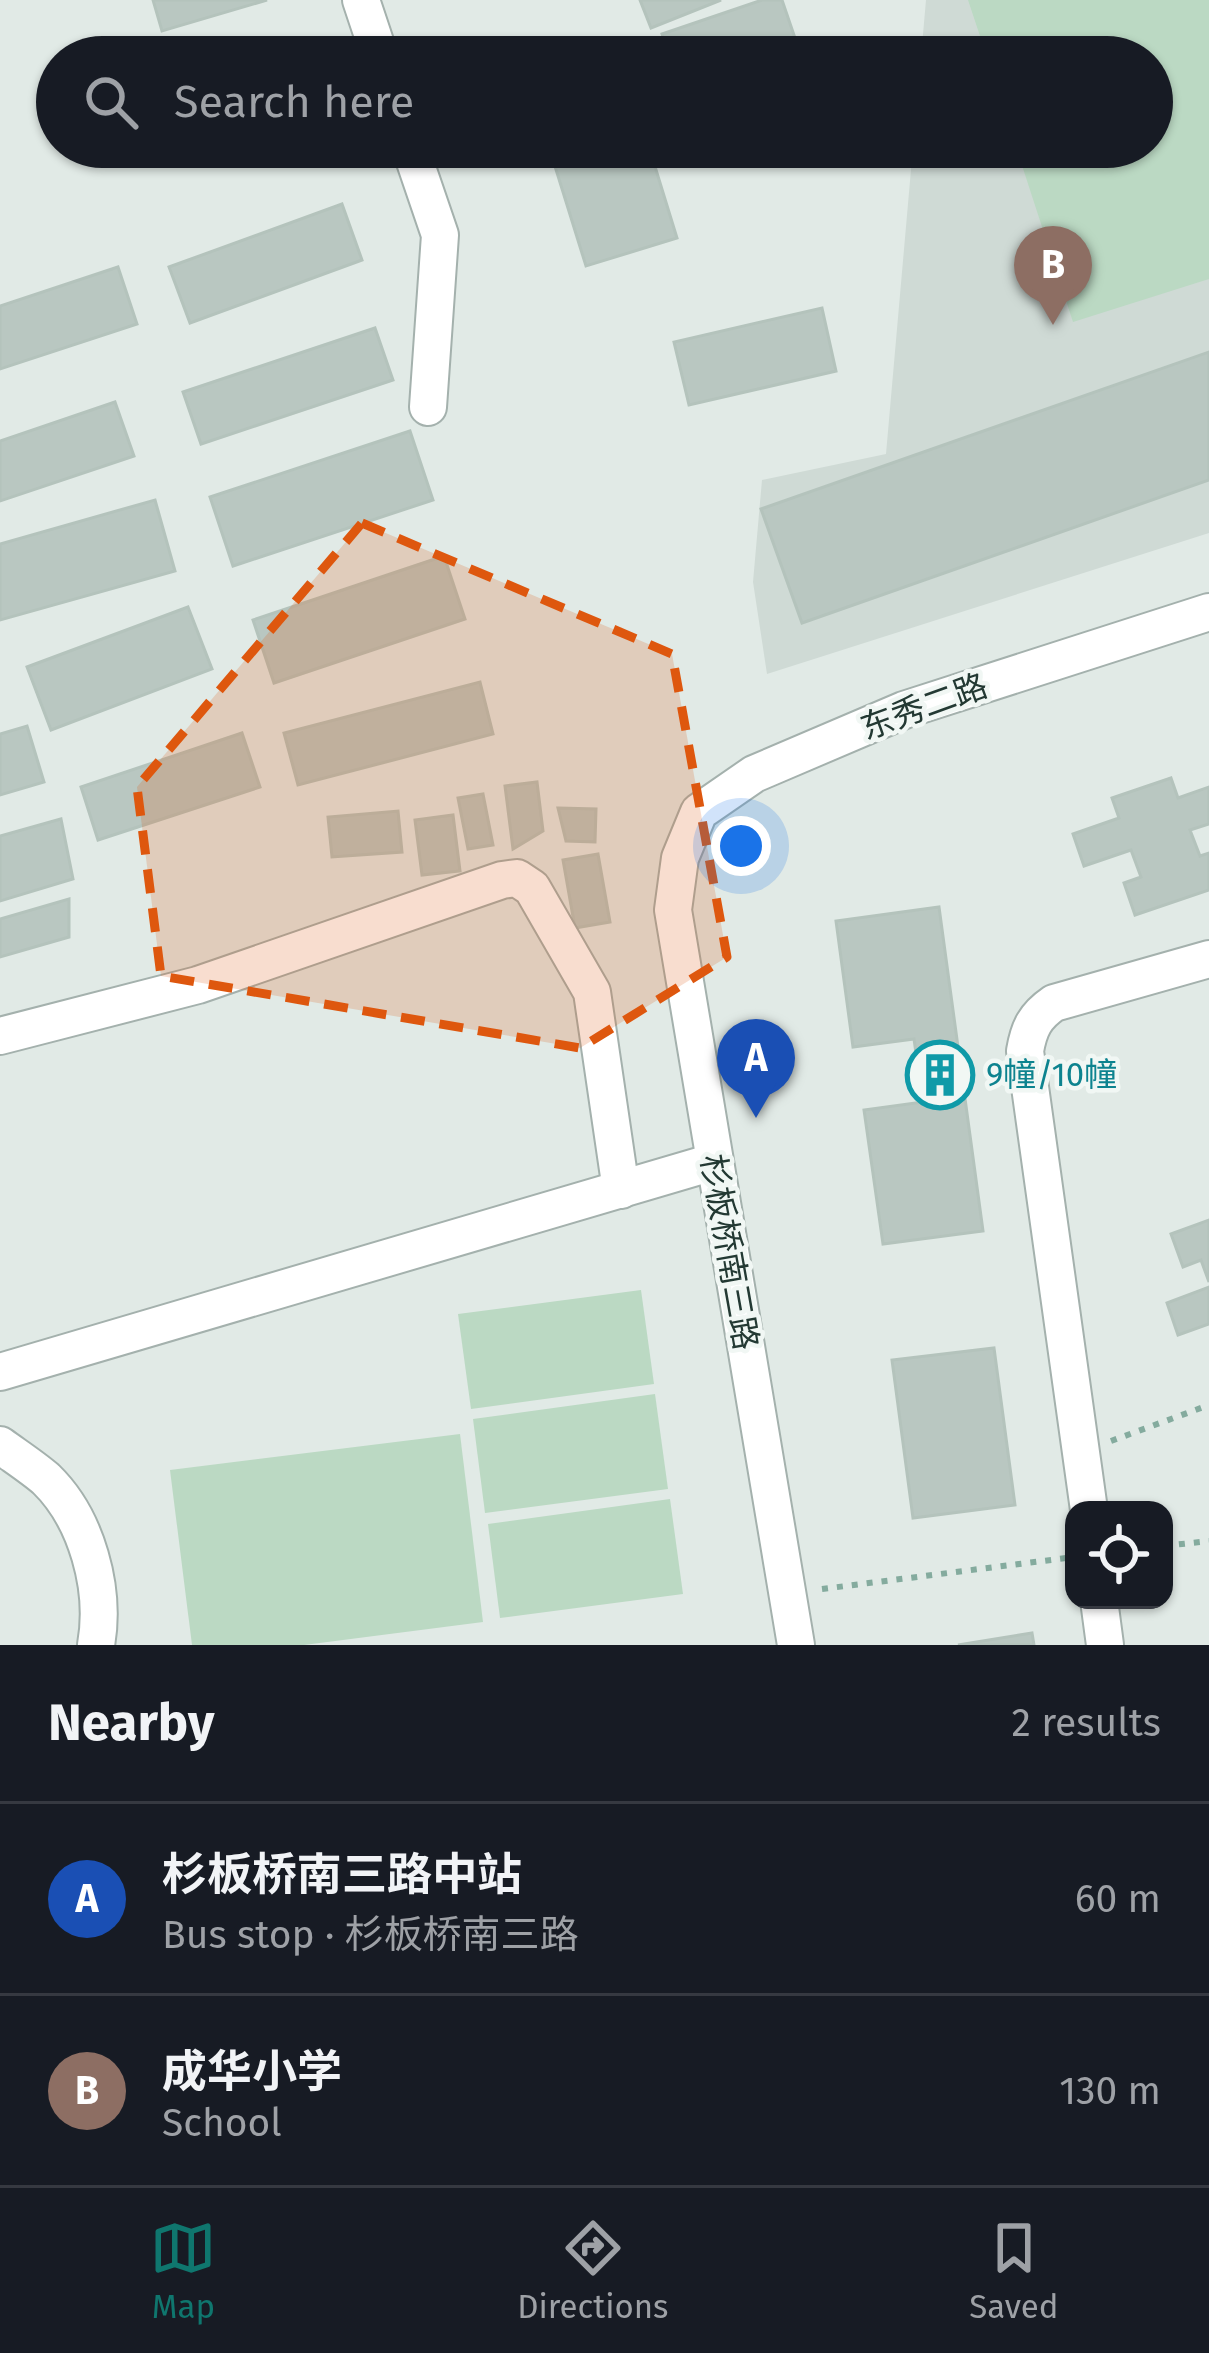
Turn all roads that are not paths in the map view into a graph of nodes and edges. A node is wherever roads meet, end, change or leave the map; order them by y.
1 (361, 0) edge
2 (373, 36) edge
3 (417, 168) edge
4 (428, 407) dead end
5 (1209, 612) edge
6 (680, 858) joint
7 (1209, 959) edge
8 (0, 1036) edge
9 (713, 1162) junction
10 (622, 1190) junction
11 (0, 1372) edge
12 (0, 1445) edge
13 (1088, 1501) edge
14 (1101, 1609) edge
15 (96, 1645) edge
16 (796, 1645) edge
17 (1105, 1645) edge

1 - 2 street
3 - 4 street
5 - 6 street, 东秀二路
6 - 9 street, 杉板桥南三路
7 - 13 street
8 - 10 street
9 - 10 street
9 - 16 street, 杉板桥南三路
10 - 11 street
12 - 15 street
14 - 17 street

